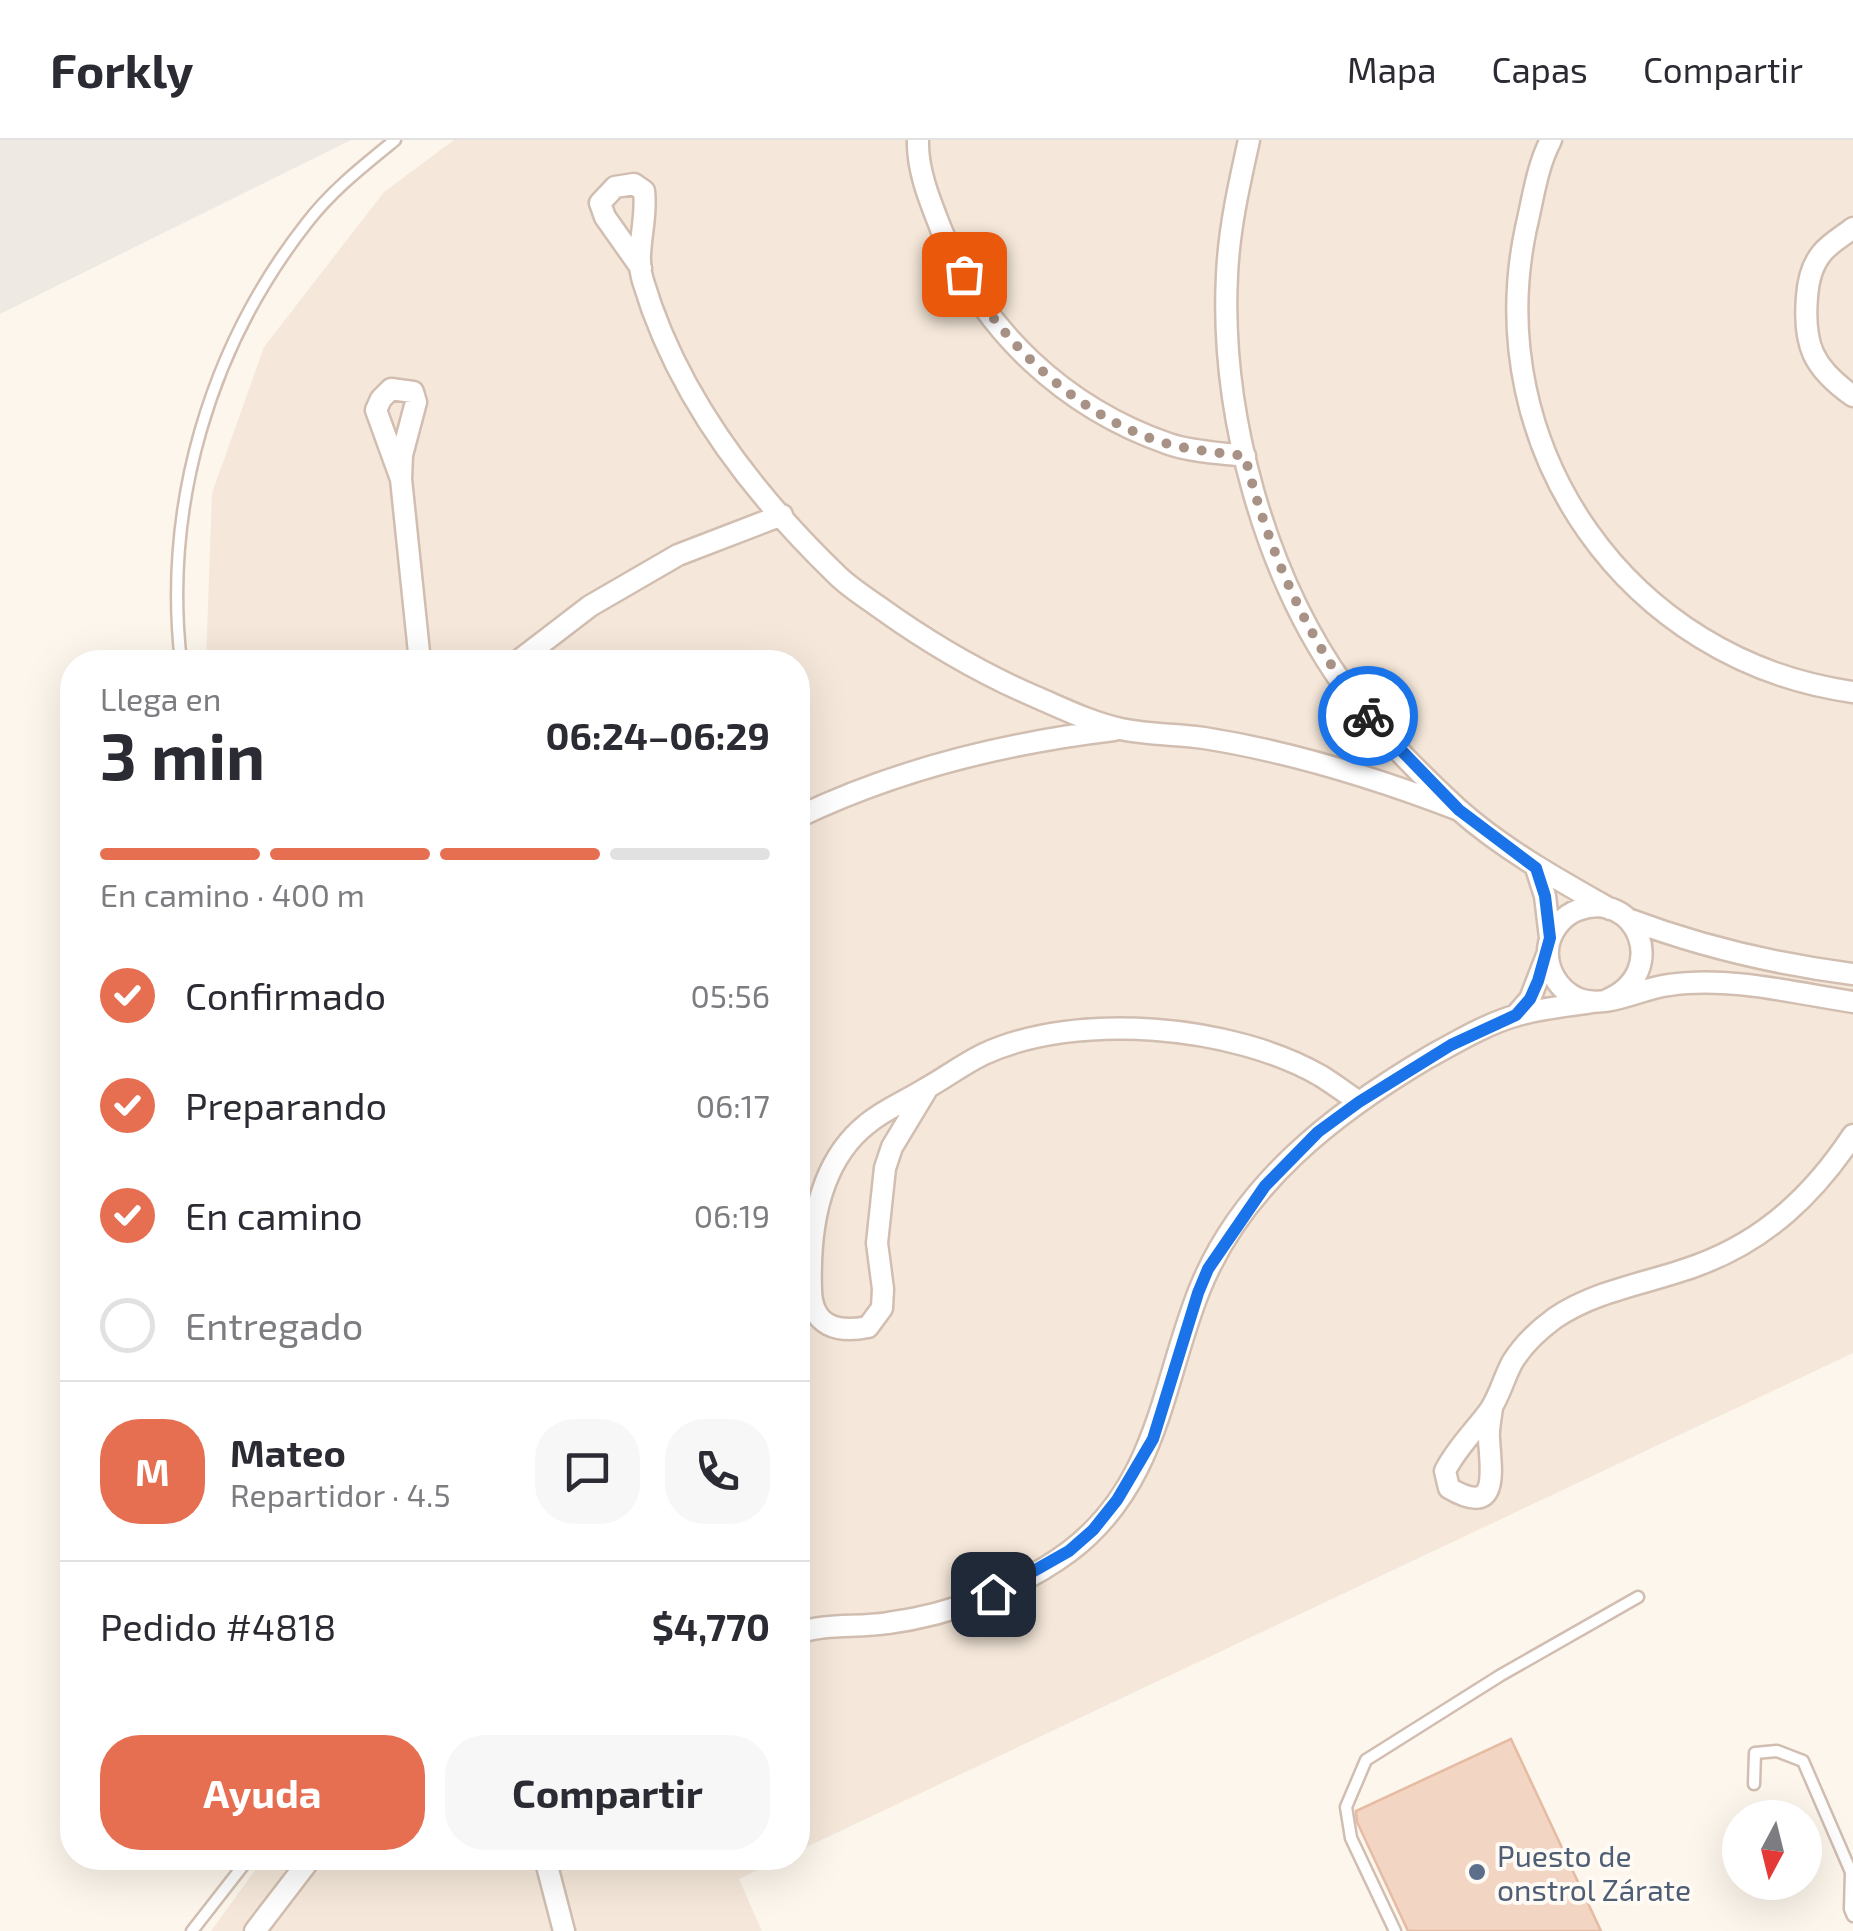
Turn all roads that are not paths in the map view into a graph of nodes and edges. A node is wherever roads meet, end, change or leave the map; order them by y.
1 (395, 140) edge
2 (918, 140) edge
3 (1249, 140) edge
4 (1547, 144) edge
5 (1853, 228) edge
6 (640, 268) dead end
7 (1853, 396) edge
8 (1245, 456) junction
9 (401, 479) dead end
10 (782, 515) junction
11 (180, 650) edge
12 (419, 650) edge
13 (533, 650) edge
14 (1853, 692) edge
15 (1050, 703) junction
16 (1120, 729) junction
17 (1045, 740) junction
18 (1401, 750) junction
19 (1383, 780) junction
20 (1459, 810) junction
21 (810, 812) edge
22 (1536, 868) junction
23 (1619, 914) junction
24 (1549, 946) junction
25 (1853, 974) edge
26 (1600, 1001) junction
27 (1853, 1002) edge
28 (1516, 1015) junction
29 (927, 1088) junction
30 (1359, 1102) junction
31 (1853, 1135) edge
32 (1492, 1407) dead end
33 (1638, 1597) dead end
34 (810, 1627) edge
35 (1754, 1784) dead end
36 (240, 1870) edge
37 (302, 1870) edge
38 (549, 1870) edge
39 (1853, 1916) edge
40 (192, 1931) edge
41 (256, 1931) edge
42 (564, 1931) edge
43 (1394, 1931) edge

1 - 11 lane
2 - 8 street
3 - 8 street
4 - 14 street
5 - 7 street
6 - 10 street
8 - 18 street
9 - 12 street
10 - 13 street
10 - 15 street
15 - 16 street
15 - 17 street
16 - 17 street
16 - 19 street
17 - 21 street
18 - 19 street
18 - 20 street
19 - 20 street
20 - 22 street
22 - 23 street
22 - 24 street
23 - 24 street
23 - 25 street
23 - 26 street
24 - 26 street
24 - 28 street
26 - 27 street
26 - 28 street
28 - 30 street
29 - 29 street
29 - 30 street
30 - 34 street
31 - 32 street
33 - 43 lane
35 - 39 lane
36 - 40 lane
37 - 41 street
38 - 42 street

